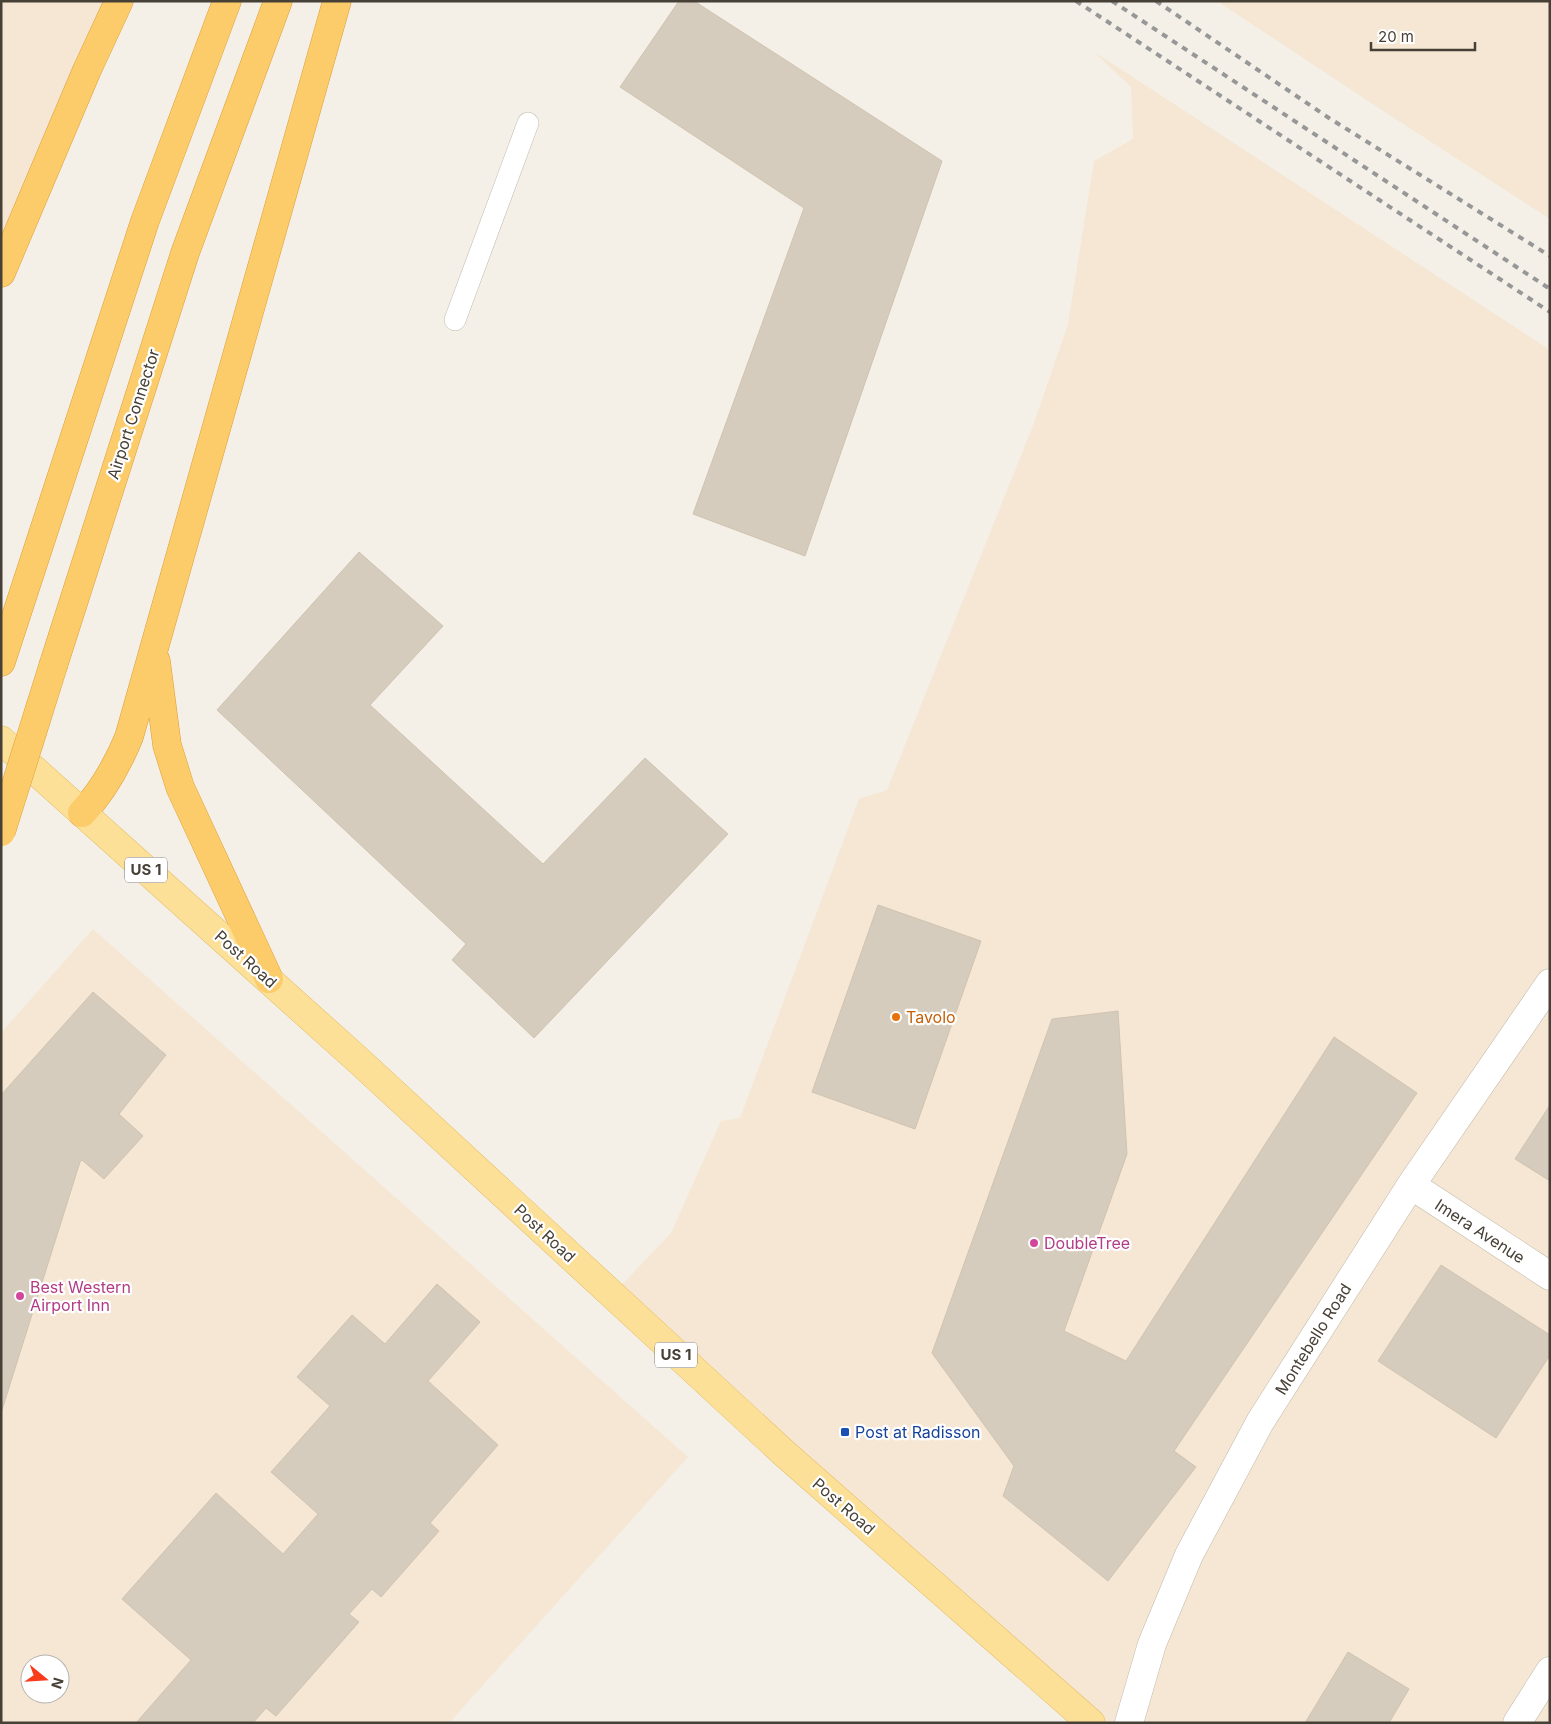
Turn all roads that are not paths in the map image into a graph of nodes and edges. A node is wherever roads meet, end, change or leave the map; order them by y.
1 (119, 1) edge
2 (227, 1) edge
3 (278, 1) edge
4 (337, 1) edge
5 (528, 123) dead end
6 (1, 273) edge
7 (455, 320) dead end
8 (154, 650) junction
9 (1, 662) edge
10 (1, 740) edge
11 (82, 813) junction
12 (1, 832) edge
13 (268, 979) junction
14 (1550, 983) edge
15 (1411, 1185) junction
16 (1550, 1276) edge
17 (1550, 1671) edge
18 (1091, 1723) edge
19 (1129, 1723) edge
20 (1517, 1723) edge

1 - 6 highway
2 - 9 highway
3 - 12 highway, Airport Connector, bridge
4 - 8 highway
5 - 7 lane
8 - 11 highway
8 - 13 highway
10 - 11 main road, Post Road / US 1
11 - 13 main road, Post Road / US 1
13 - 18 main road, Post Road / US 1
14 - 15 street, Montebello Road
15 - 16 street, Imera Avenue
15 - 19 street, Montebello Road
17 - 20 street

